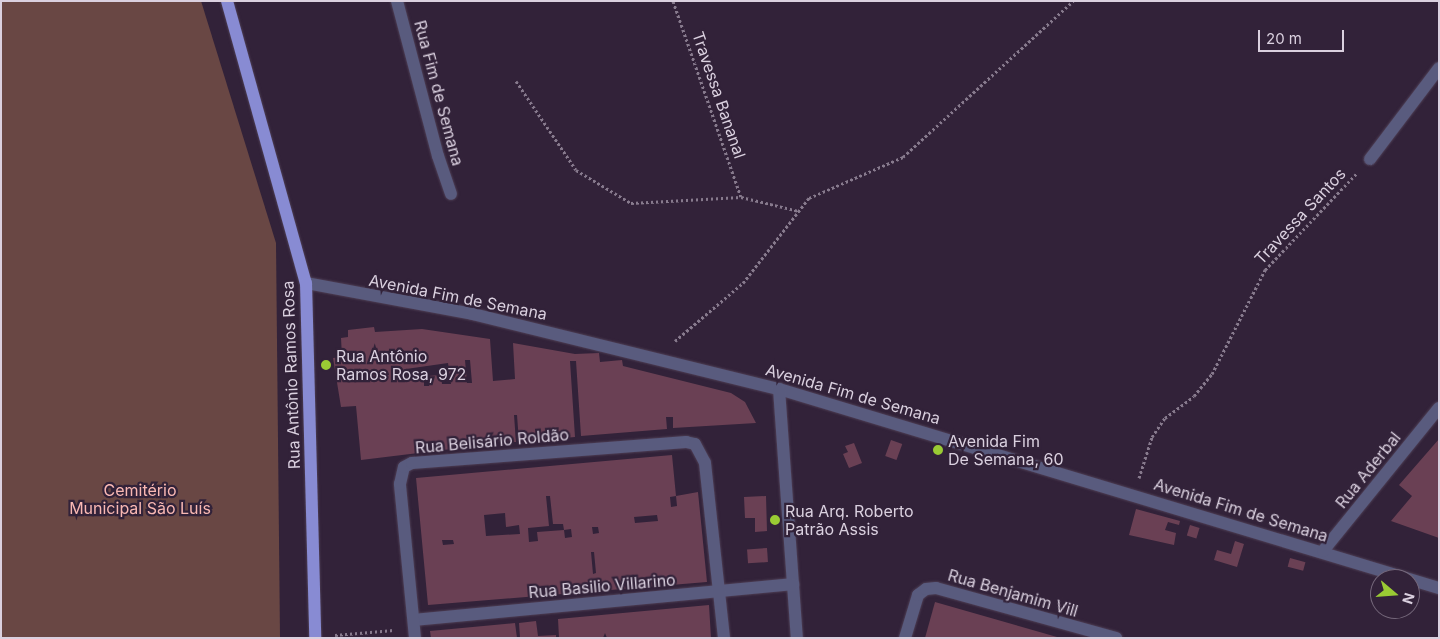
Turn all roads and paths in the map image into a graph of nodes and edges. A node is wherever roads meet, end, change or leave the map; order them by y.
1 (226, 1) edge
2 (397, 1) edge
3 (673, 1) edge
4 (1072, 1) edge
5 (1439, 68) edge
6 (516, 81) dead end
7 (1370, 159) joint
8 (451, 194) dead end
9 (741, 197) junction
10 (799, 211) junction
11 (306, 283) junction
12 (656, 358) junction
13 (779, 389) junction
14 (1439, 408) edge
15 (1134, 495) junction
16 (1323, 551) junction
17 (793, 584) junction
18 (1439, 588) edge
19 (720, 592) junction
20 (414, 620) junction
21 (315, 636) edge
22 (415, 638) edge
23 (724, 638) edge
24 (797, 638) edge
25 (906, 638) edge
26 (1116, 638) edge

1 - 11 main road, Rua Antônio Ramos Rosa
2 - 8 street, Rua Fim de Semana
3 - 9 path, Travessa Bananal
4 - 10 path
5 - 7 street
6 - 9 path
7 - 15 path, Travessa Santos
9 - 10 path
10 - 12 path
11 - 12 street, Avenida Fim de Semana
11 - 21 main road, Rua Antônio Ramos Rosa
12 - 13 street, Avenida Fim de Semana
13 - 15 street, Avenida Fim de Semana
13 - 17 street
14 - 16 street, Rua Aderbal
15 - 16 street, Avenida Fim de Semana
16 - 18 street, Avenida Fim de Semana
17 - 19 street, Rua Basilio Villarino
17 - 24 street
19 - 20 street, Rua Basilio Villarino
19 - 20 street, Rua Belisário Roldão
19 - 23 street
20 - 21 path
20 - 22 street, Rua Belisário Roldão
25 - 26 street, Rua Benjamim Vill

